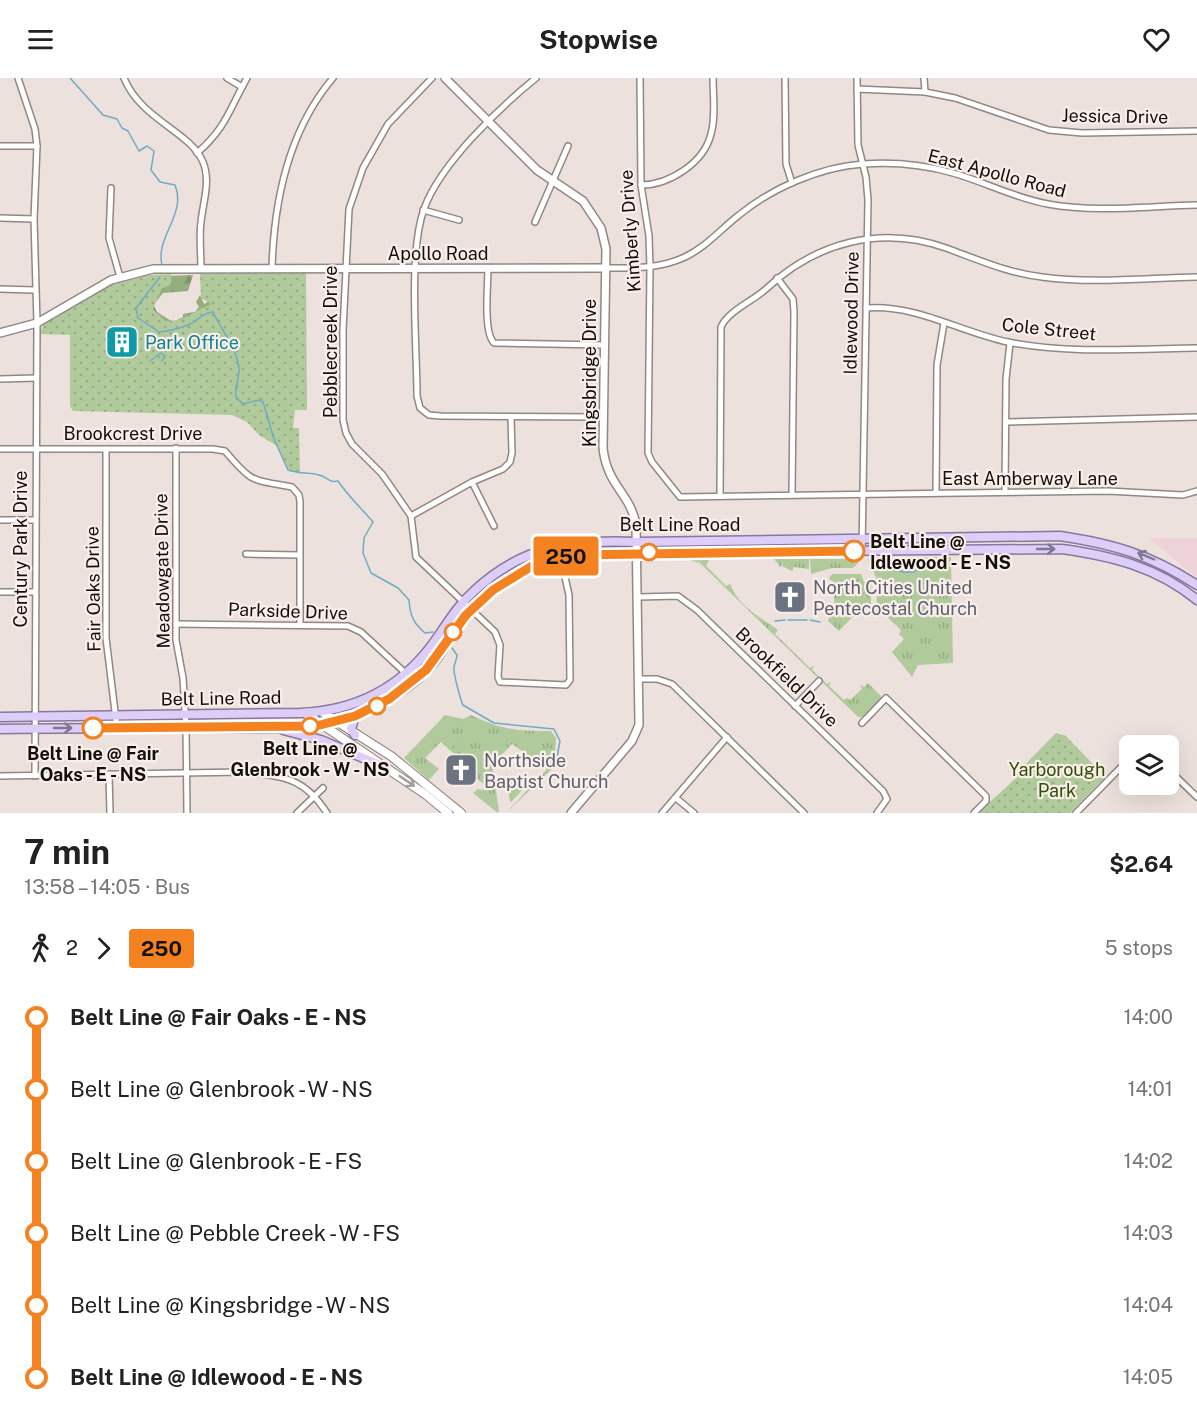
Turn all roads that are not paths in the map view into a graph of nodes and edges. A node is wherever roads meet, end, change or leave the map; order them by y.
1 (18, 78) edge
2 (124, 78) edge
3 (227, 78) edge
4 (247, 78) edge
5 (333, 78) edge
6 (432, 78) edge
7 (445, 78) edge
8 (536, 78) edge
9 (640, 78) edge
10 (713, 78) edge
11 (785, 78) edge
12 (857, 78) edge
13 (924, 78) edge
14 (242, 87) junction
15 (857, 89) junction
16 (925, 92) junction
17 (490, 122) junction
18 (1197, 131) edge
19 (37, 146) junction
20 (568, 146) dead end
21 (0, 147) edge
22 (197, 153) junction
23 (862, 164) junction
24 (553, 181) junction
25 (792, 183) junction
26 (641, 185) junction
27 (111, 188) dead end
28 (1197, 205) edge
29 (423, 210) junction
30 (0, 218) edge
31 (34, 219) junction
32 (459, 220) dead end
33 (535, 222) dead end
34 (867, 238) junction
35 (345, 267) junction
36 (416, 267) junction
37 (650, 267) junction
38 (201, 268) junction
39 (272, 268) junction
40 (488, 268) junction
41 (605, 268) junction
42 (120, 277) junction
43 (1197, 277) edge
44 (777, 278) junction
45 (0, 289) edge
46 (34, 290) junction
47 (866, 308) junction
48 (37, 323) junction
49 (944, 323) junction
50 (0, 333) edge
51 (1010, 343) junction
52 (604, 345) junction
53 (1197, 348) edge
54 (36, 378) junction
55 (0, 379) edge
56 (511, 417) junction
57 (604, 417) junction
58 (1197, 417) edge
59 (1006, 422) junction
60 (0, 448) edge
61 (36, 448) junction
62 (106, 448) junction
63 (176, 448) junction
64 (648, 453) joint
65 (472, 482) junction
66 (1005, 492) junction
67 (1196, 492) edge
68 (936, 493) junction
69 (864, 494) junction
70 (792, 495) junction
71 (720, 496) junction
72 (411, 516) junction
73 (0, 520) edge
74 (35, 520) junction
75 (494, 526) dead end
76 (862, 539) junction
77 (769, 540) junction
78 (558, 546) junction
79 (638, 547) junction
80 (862, 550) junction
81 (769, 551) junction
82 (246, 554) dead end
83 (299, 555) junction
84 (560, 558) junction
85 (1197, 585) edge
86 (0, 592) edge
87 (35, 592) junction
88 (639, 597) junction
89 (1197, 600) edge
90 (464, 601) junction
91 (472, 609) junction
92 (176, 624) junction
93 (300, 624) junction
94 (407, 674) junction
95 (639, 680) junction
96 (414, 681) junction
97 (819, 681) dead end
98 (795, 706) junction
99 (322, 712) junction
100 (305, 713) junction
101 (115, 716) junction
102 (185, 716) junction
103 (355, 716) junction
104 (0, 717) edge
105 (35, 717) junction
106 (335, 722) junction
107 (862, 723) dead end
108 (321, 725) junction
109 (274, 727) junction
110 (35, 728) junction
111 (117, 728) junction
112 (186, 728) junction
113 (0, 729) edge
114 (355, 735) junction
115 (727, 737) junction
116 (382, 766) junction
117 (1119, 769) edge
118 (109, 774) junction
119 (187, 774) junction
120 (0, 776) edge
121 (35, 776) junction
122 (1179, 780) edge
123 (323, 788) dead end
124 (314, 796) junction
125 (1197, 797) edge
126 (676, 798) junction
127 (110, 813) edge
128 (187, 813) edge
129 (297, 813) edge
130 (327, 813) edge
131 (448, 813) edge
132 (461, 813) edge
133 (571, 813) edge
134 (662, 813) edge
135 (693, 813) edge
136 (804, 813) edge
137 (877, 813) edge
138 (974, 813) edge
139 (1076, 813) edge

1 - 19 street, Century Park Drive
2 - 22 street
3 - 14 street
4 - 14 street
5 - 39 street
6 - 35 street, Pebblecreek Drive
7 - 17 street, Kingsbridge Drive
8 - 17 street
9 - 26 street, Kimberly Drive
10 - 26 street
11 - 25 street
12 - 15 street, Idlewood Drive
13 - 16 street
14 - 22 street
15 - 16 street, Jessica Drive
15 - 23 street, Idlewood Drive
16 - 18 street, Jessica Drive
17 - 24 street, Kingsbridge Drive
17 - 29 street
19 - 21 street
19 - 31 street, Century Park Drive
20 - 24 street
22 - 38 street
23 - 25 street, Apollo Road
23 - 28 street, East Apollo Road
23 - 34 street, Idlewood Drive
24 - 33 street
24 - 41 street, Kingsbridge Drive
25 - 37 street, Apollo Road
26 - 37 street, Kimberly Drive
27 - 42 street
29 - 32 street
29 - 36 street
30 - 31 street
31 - 46 street, Century Park Drive
34 - 43 street
34 - 44 street
34 - 47 street, Idlewood Drive
35 - 36 street, Apollo Road
35 - 39 street, Apollo Road
35 - 72 street, Pebblecreek Drive
36 - 40 street, Apollo Road
36 - 56 street
37 - 41 street, Apollo Road
37 - 64 street, Kimberly Drive
38 - 39 street, Apollo Road
38 - 42 street, Apollo Road
40 - 41 street, Apollo Road
40 - 52 street
41 - 52 street, Kingsbridge Drive
42 - 48 street, Apollo Road
44 - 70 street
44 - 71 street
45 - 46 street
46 - 48 street, Century Park Drive
47 - 49 street, Cole Street
47 - 69 street, Idlewood Drive
48 - 50 street, Apollo Road
48 - 54 street, Century Park Drive
49 - 51 street, Cole Street
49 - 68 street
51 - 53 street, Cole Street
51 - 59 street
52 - 57 street, Kingsbridge Drive
54 - 55 street
54 - 61 street, Century Park Drive
56 - 57 street
56 - 65 street
57 - 79 street, Kingsbridge Drive
58 - 59 street
59 - 66 street
60 - 61 street, Brookcrest Drive
61 - 62 street, Brookcrest Drive
61 - 74 street, Century Park Drive
62 - 63 street, Brookcrest Drive
62 - 101 street, Fair Oaks Drive
63 - 83 street, Brookcrest Drive
63 - 92 street, Meadowgate Drive
64 - 71 street, East Amberway Lane
65 - 72 street
65 - 75 street
66 - 67 street, East Amberway Lane
66 - 68 street, East Amberway Lane
68 - 69 street, East Amberway Lane
69 - 70 street, East Amberway Lane
69 - 76 street, Idlewood Drive
70 - 71 street, East Amberway Lane
72 - 90 street, Pebblecreek Drive
73 - 74 street
74 - 87 street, Century Park Drive
76 - 77 main road, Belt Line Road
76 - 80 street, Idlewood Drive
85 -> 76 main road, Belt Line Road
77 - 79 main road, Belt Line Road
77 - 81 main road
78 - 79 main road, Belt Line Road
78 - 84 street
78 - 90 main road, Belt Line Road
79 - 81 main road, Belt Line Road
79 - 84 main road, Belt Line Road
79 - 88 street, Kingsbridge Drive
80 - 81 main road, Belt Line Road
80 -> 89 main road, Belt Line Road
82 - 83 street
83 - 93 street, Brookcrest Drive
84 - 91 main road, Belt Line Road
84 - 91 street, Pebblecreek Drive
86 - 87 street
87 - 105 street, Century Park Drive
88 - 95 street, Kingsbridge Drive
88 - 98 street, Brookfield Drive
90 - 91 street, Pebblecreek Drive
90 - 94 main road, Belt Line Road
91 - 96 main road, Belt Line Road
92 - 93 street, Parkside Drive
92 - 102 street, Meadowgate Drive
93 - 94 street, Parkside Drive
94 - 96 street, Parkside Drive
94 - 99 main road, Belt Line Road
95 - 115 street
95 - 133 street, Kingsbridge Drive
96 - 103 main road, Belt Line Road
97 - 98 street
98 - 137 street, Brookfield Drive
99 - 100 main road, Belt Line Road
99 - 106 main road
100 - 102 main road, Belt Line Road
100 - 108 main road
101 - 102 main road, Belt Line Road
101 - 105 main road, Belt Line Road
101 - 111 street, Fair Oaks Drive
102 - 112 street, Meadowgate Drive
103 - 106 main road, Belt Line Road
103 - 114 main road
104 - 105 main road, Belt Line Road
105 - 110 street, Century Park Drive
106 - 108 main road, Belt Line Road
106 - 114 main road
107 - 138 street
108 - 109 main road, Belt Line Road
108 - 116 main road
109 - 112 main road, Belt Line Road
109 - 116 main road
110 -> 111 main road, Belt Line Road
110 - 113 main road, Belt Line Road
110 - 121 street, Century Park Drive
111 - 112 main road, Belt Line Road
112 - 119 street, Meadowgate Drive
114 - 132 main road
115 - 126 street
115 - 136 street
116 -> 131 main road
117 - 139 street
118 - 119 street
118 - 121 street
118 - 127 street
119 - 124 street
119 - 128 street, Meadowgate Drive
120 - 121 street
122 - 125 street
123 - 124 street
124 - 129 street
124 - 130 street
126 - 134 street
126 - 135 street

